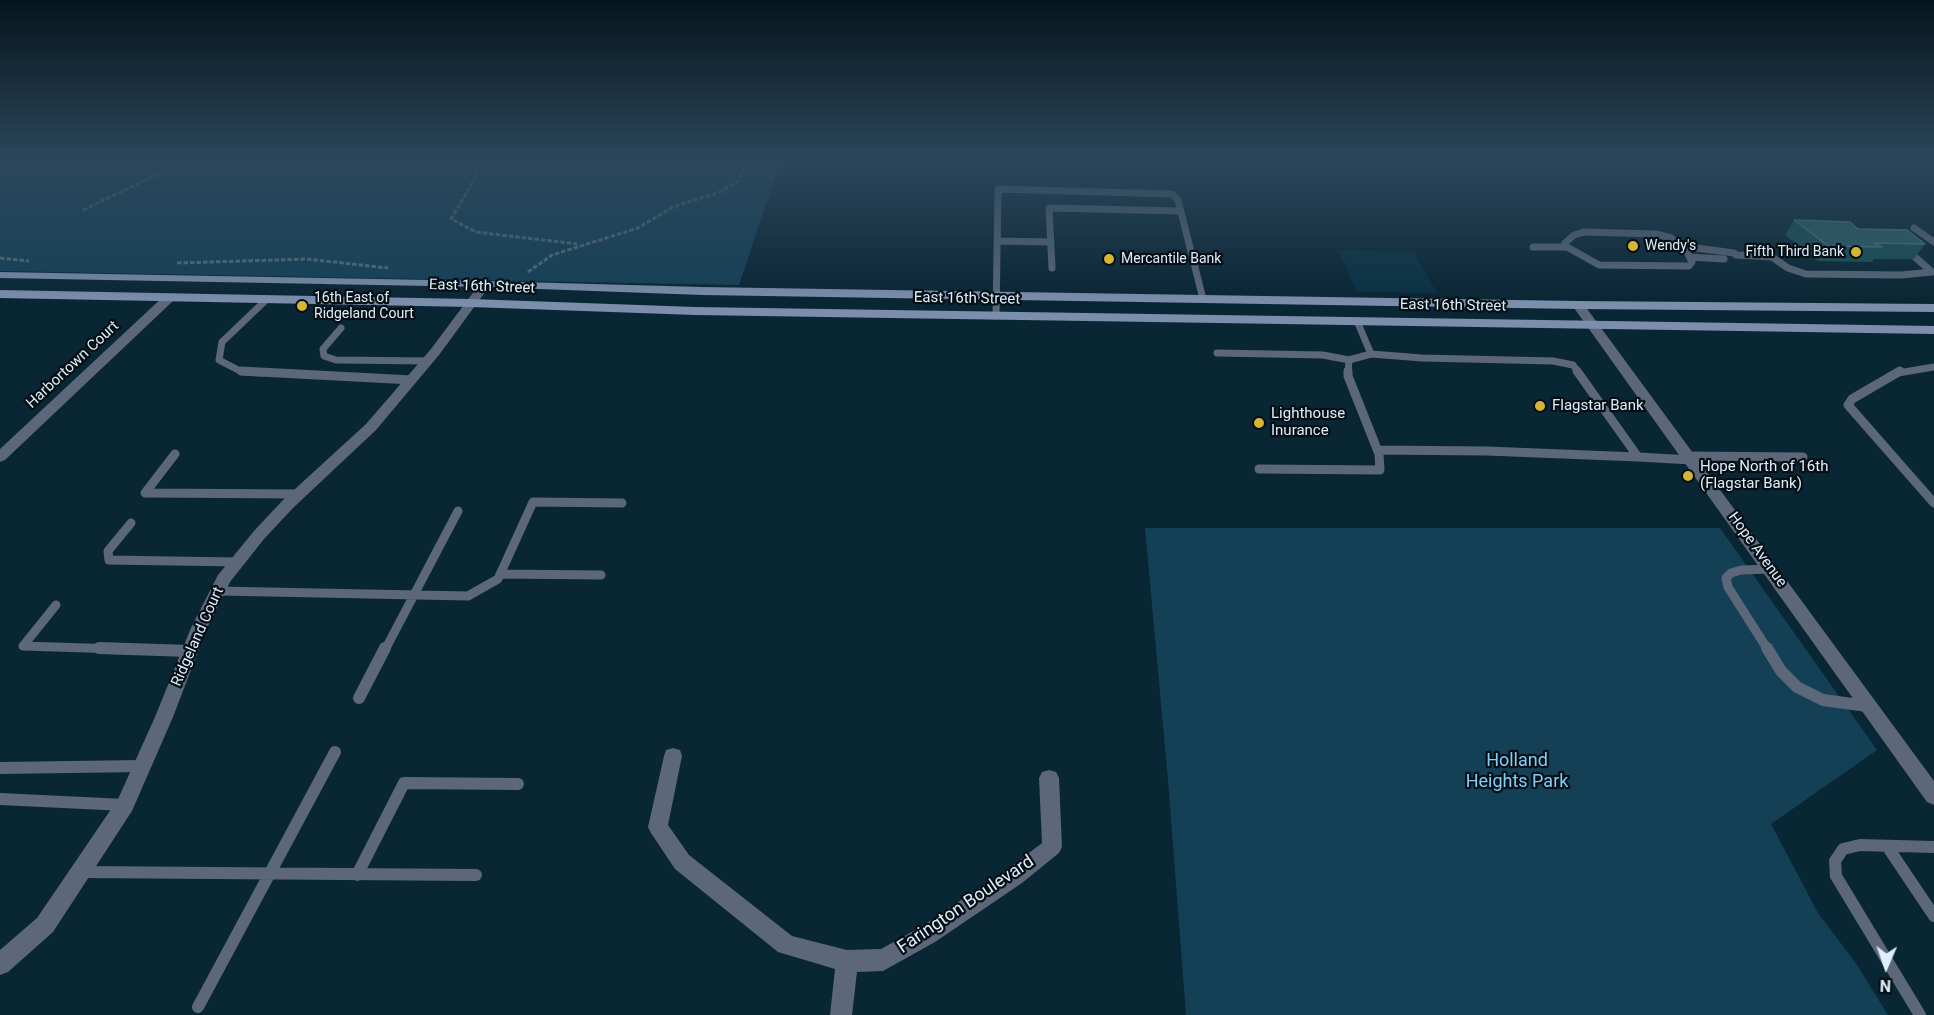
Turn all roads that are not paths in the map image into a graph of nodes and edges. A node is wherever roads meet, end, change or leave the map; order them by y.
1 (998, 209) edge
2 (1049, 209) edge
3 (1109, 209) edge
4 (1181, 211) joint
5 (1914, 228) dead end
6 (997, 241) junction
7 (1051, 242) junction
8 (1934, 242) edge
9 (1898, 243) edge
10 (1682, 246) junction
11 (1533, 247) dead end
12 (1567, 247) junction
13 (1737, 256) junction
14 (1690, 257) junction
15 (1052, 268) dead end
16 (0, 275) edge
17 (485, 284) junction
18 (0, 294) edge
19 (997, 296) junction
20 (169, 298) junction
21 (1203, 299) junction
22 (266, 300) junction
23 (471, 303) junction
24 (1578, 305) junction
25 (1934, 308) edge
26 (996, 316) junction
27 (1357, 321) junction
28 (1593, 325) junction
29 (340, 328) dead end
30 (1934, 330) edge
31 (1217, 353) dead end
32 (1371, 354) junction
33 (1349, 360) junction
34 (428, 361) junction
35 (1934, 367) edge
36 (412, 380) junction
37 (1378, 450) junction
38 (175, 454) dead end
39 (0, 457) edge
40 (1638, 457) junction
41 (1803, 457) dead end
42 (1690, 458) junction
43 (1259, 469) dead end
44 (299, 494) junction
45 (622, 503) dead end
46 (1934, 503) edge
47 (458, 511) dead end
48 (131, 523) dead end
49 (238, 562) junction
50 (1770, 569) junction
51 (500, 574) junction
52 (601, 575) dead end
53 (218, 591) junction
54 (412, 596) junction
55 (56, 605) dead end
56 (189, 651) junction
57 (359, 698) dead end
58 (1870, 706) junction
59 (335, 752) dead end
60 (673, 756) dead end
61 (143, 766) junction
62 (0, 768) edge
63 (1049, 778) dead end
64 (518, 784) dead end
65 (1934, 796) edge
66 (0, 799) edge
67 (125, 805) junction
68 (1887, 846) junction
69 (1934, 847) edge
70 (81, 872) junction
71 (268, 875) junction
72 (357, 875) junction
73 (476, 875) dead end
74 (1934, 916) edge
75 (847, 961) junction
76 (0, 964) edge
77 (198, 1007) dead end
78 (842, 1015) edge
79 (1920, 1015) edge

1 - 6 lane
2 - 7 lane
3 - 4 lane
4 - 21 lane
5 - 8 lane
6 - 7 lane
6 - 19 lane
7 - 15 lane
9 - 13 lane
10 - 12 lane
10 - 13 lane
10 - 14 lane
11 - 12 lane
12 - 14 lane
13 - 14 lane
16 - 17 main road, East 16th Street
17 - 19 main road, East 16th Street
17 - 23 street, Ridgeland Court
18 - 20 main road, East 16th Street
19 - 21 main road, East 16th Street
19 - 26 lane
20 - 22 main road, East 16th Street
20 - 39 street, Harbortown Court
21 - 24 main road, East 16th Street
22 - 23 main road, East 16th Street
22 - 36 lane
23 - 26 main road, East 16th Street
23 - 34 street, Ridgeland Court
24 - 25 main road, East 16th Street
24 - 28 street, Hope Avenue
26 - 27 main road, East 16th Street
27 - 28 main road, East 16th Street
27 - 32 lane
28 - 30 main road, East 16th Street
28 - 42 street, Hope Avenue
29 - 34 lane
31 - 33 lane
32 - 33 lane
32 - 40 lane
33 - 37 lane
34 - 36 street, Ridgeland Court
35 - 46 lane
36 - 44 street, Ridgeland Court
37 - 40 lane
37 - 43 lane
38 - 44 lane
40 - 42 lane
41 - 42 lane
42 - 50 street, Hope Avenue
44 - 49 street, Ridgeland Court
45 - 51 lane
47 - 54 lane
48 - 49 lane
49 - 53 street, Ridgeland Court
50 - 58 street, Hope Avenue
50 - 58 lane
51 - 52 lane
51 - 54 lane
53 - 54 lane
53 - 56 street, Ridgeland Court
54 - 57 lane
55 - 56 lane
56 - 61 street, Ridgeland Court
58 - 65 street, Hope Avenue
59 - 71 lane
60 - 75 street, Farington Boulevard
61 - 62 lane
61 - 67 street, Ridgeland Court
63 - 75 street, Farington Boulevard
64 - 72 lane
66 - 67 lane
67 - 70 street, Ridgeland Court
68 - 69 lane
68 - 74 lane
68 - 79 lane
70 - 71 lane
70 - 76 street, Ridgeland Court
71 - 72 lane
71 - 77 lane
72 - 73 lane
75 - 78 street

